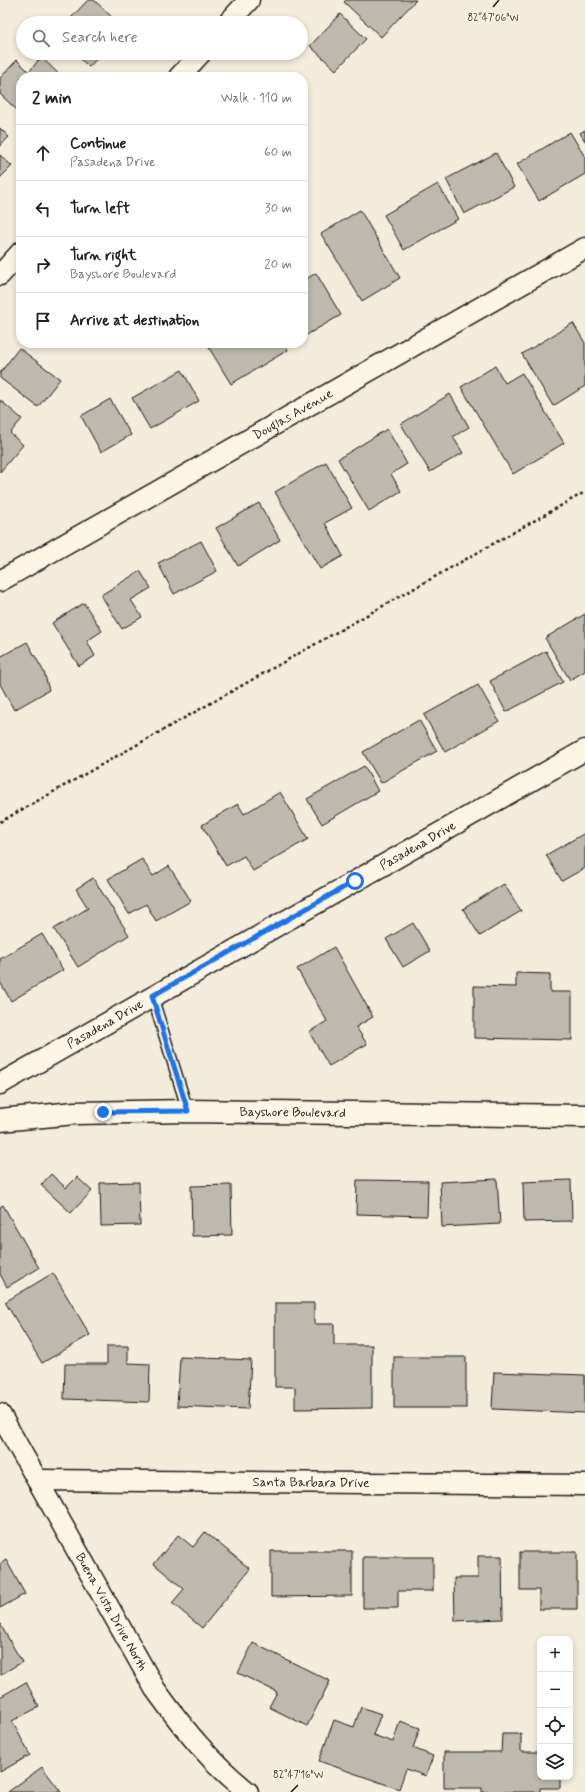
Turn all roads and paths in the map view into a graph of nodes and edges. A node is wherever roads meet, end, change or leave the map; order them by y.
1 (249, 0) edge
2 (234, 16) edge
3 (195, 60) edge
4 (184, 72) edge
5 (585, 248) edge
6 (16, 257) edge
7 (0, 275) edge
8 (585, 492) edge
9 (0, 582) edge
10 (585, 750) edge
11 (0, 822) edge
12 (152, 996) junction
13 (0, 1084) edge
14 (188, 1111) junction
15 (585, 1116) edge
16 (0, 1120) edge
17 (0, 1414) edge
18 (37, 1480) junction
19 (585, 1485) edge
20 (248, 1792) edge

1 - 2 street
3 - 4 street
5 - 9 street, Douglas Avenue
6 - 7 street
8 - 11 path
10 - 12 street, Pasadena Drive
12 - 13 street, Pasadena Drive
12 - 14 lane
14 - 15 main road, Bayshore Boulevard
14 - 16 main road, Bayshore Boulevard
17 - 18 street, Buena Vista Drive North
18 - 19 street, Santa Barbara Drive
18 - 20 street, Buena Vista Drive North

